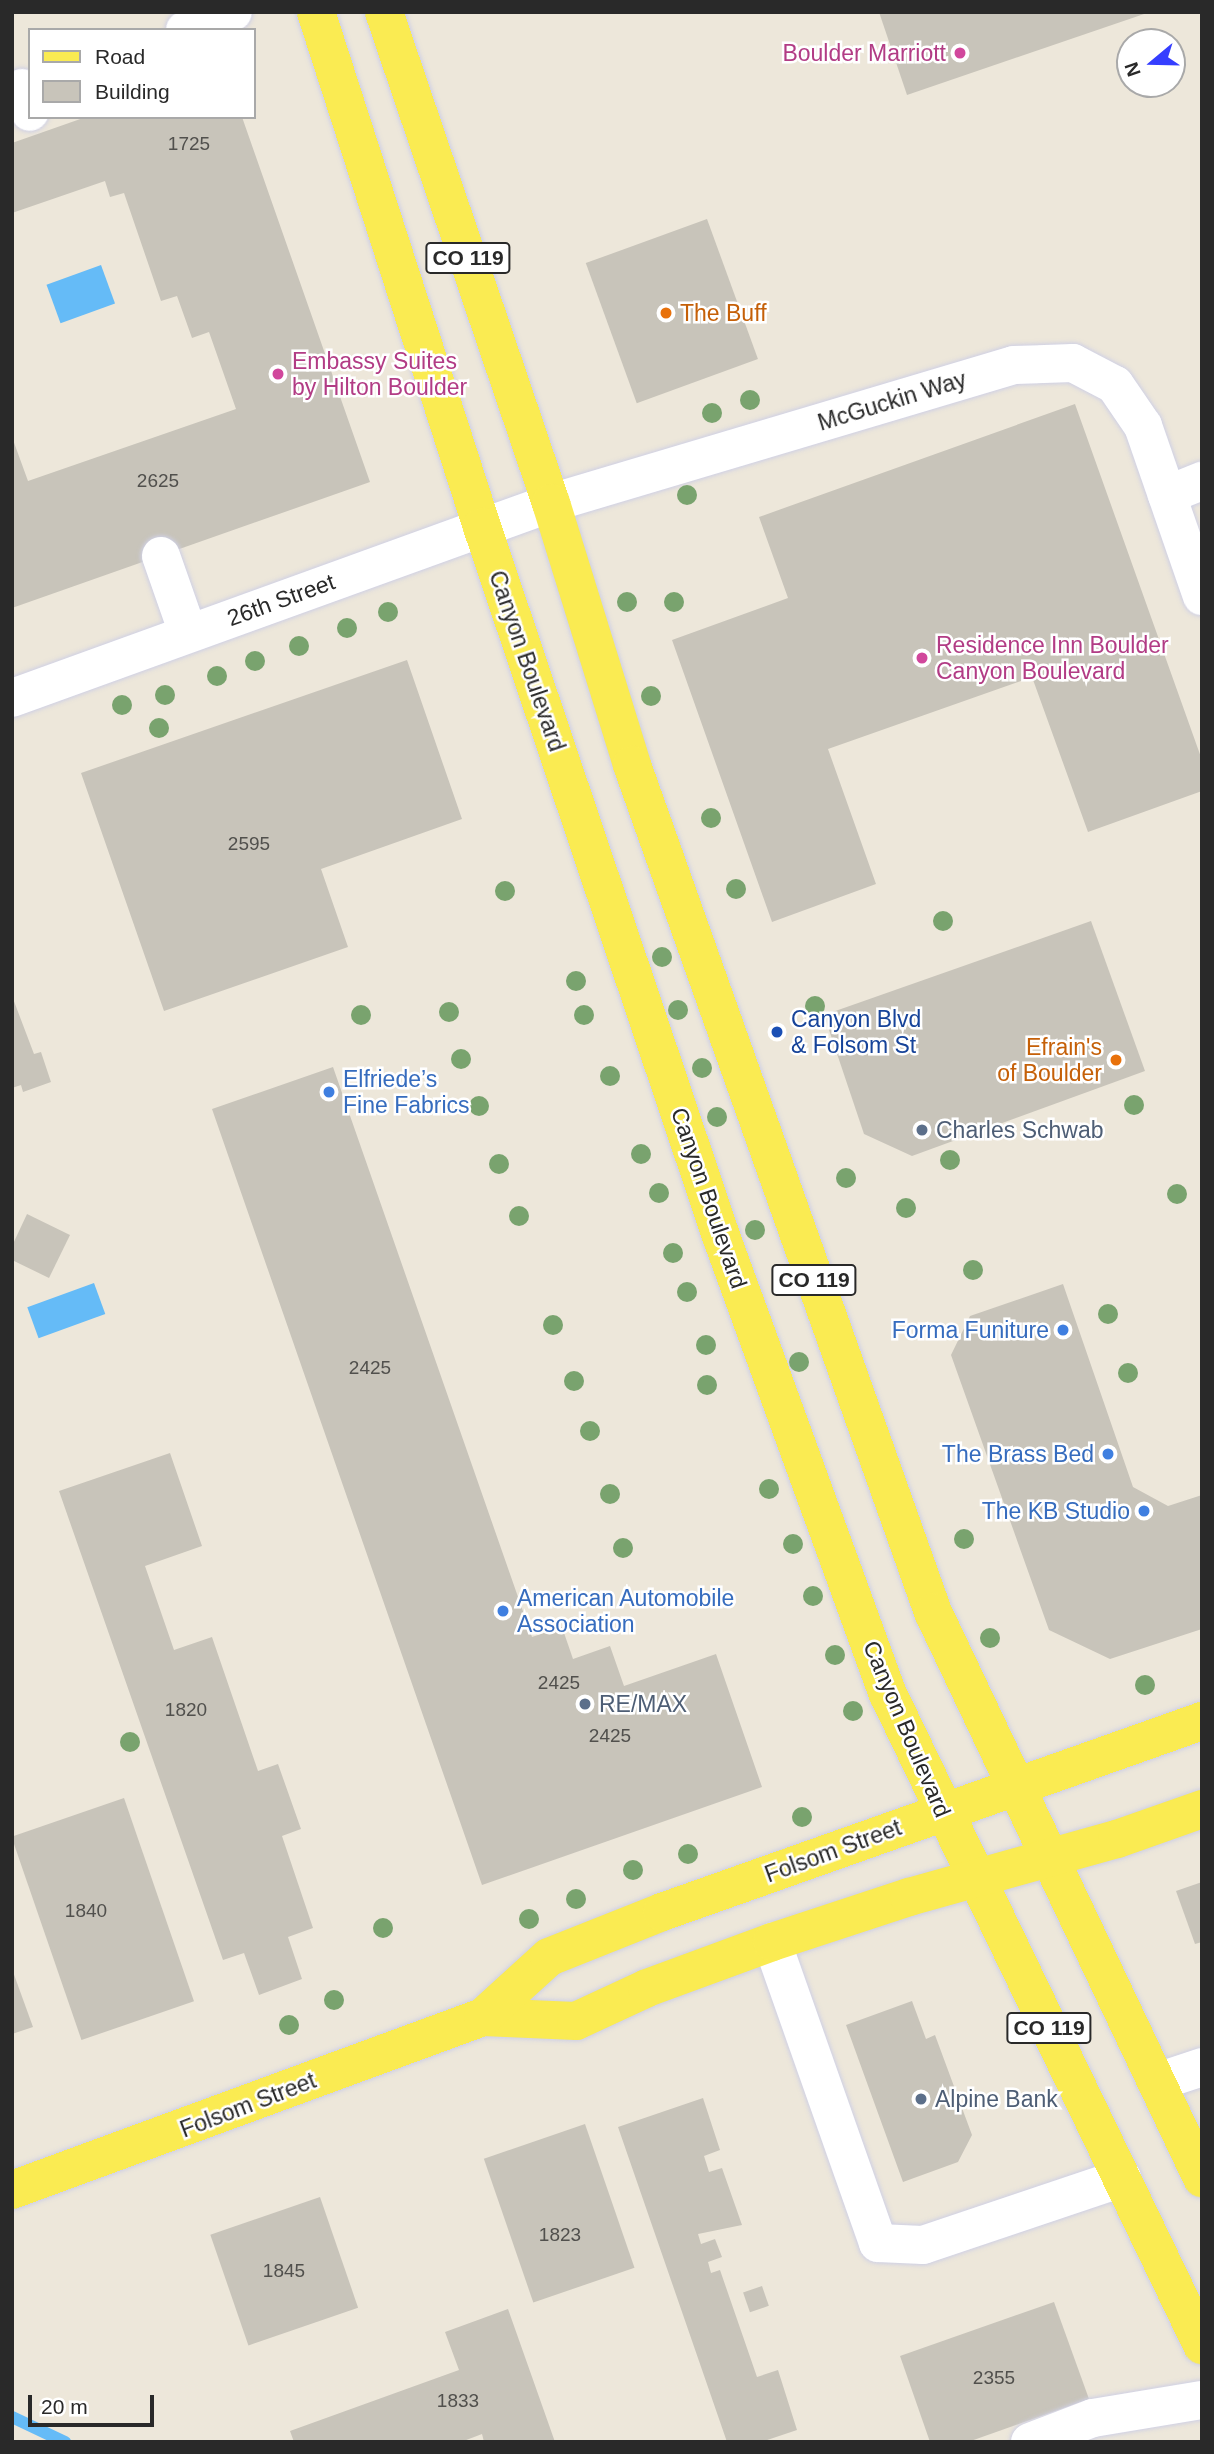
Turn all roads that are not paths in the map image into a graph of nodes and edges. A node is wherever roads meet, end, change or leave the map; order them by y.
1 (233, 12) edge
2 (317, 12) edge
3 (384, 12) edge
4 (190, 28) edge
5 (1184, 488) edge
6 (551, 503) junction
7 (482, 527) junction
8 (161, 555) dead end
9 (1202, 596) edge
10 (188, 634) junction
11 (13, 697) edge
12 (1202, 1721) edge
13 (1013, 1787) junction
14 (1202, 1809) edge
15 (942, 1812) junction
16 (1048, 1857) junction
17 (975, 1878) junction
18 (772, 1942) junction
19 (483, 2017) junction
20 (1202, 2067) edge
21 (1157, 2082) junction
22 (1122, 2178) junction
23 (1202, 2178) edge
24 (12, 2190) edge
25 (1202, 2344) edge
26 (1202, 2400) edge
27 (1030, 2442) edge

1 - 4 street
2 - 7 main road, Canyon Boulevard / CO 119
3 - 6 main road, CO 119
5 - 6 street, McGuckin Way
5 - 9 street, McGuckin Way
6 - 7 street, 26th Street
6 - 13 main road, CO 119
7 - 10 street, 26th Street
7 - 15 main road, Canyon Boulevard / CO 119
8 - 10 street
10 - 11 street, 26th Street
12 - 13 main road, Folsom Street
13 - 15 main road, Folsom Street
13 - 16 main road, CO 119
14 - 16 main road, Folsom Street
15 - 17 main road, Canyon Boulevard / CO 119
15 - 19 main road, Folsom Street
16 - 17 main road, Folsom Street
16 - 21 main road, CO 119
17 - 18 main road, Folsom Street
17 - 22 main road, Canyon Boulevard / CO 119
18 - 19 main road, Folsom Street
18 - 22 street
19 - 24 main road, Folsom Street
20 - 21 street
21 - 23 main road, CO 119
22 - 25 main road, Canyon Boulevard / CO 119
26 - 27 street

